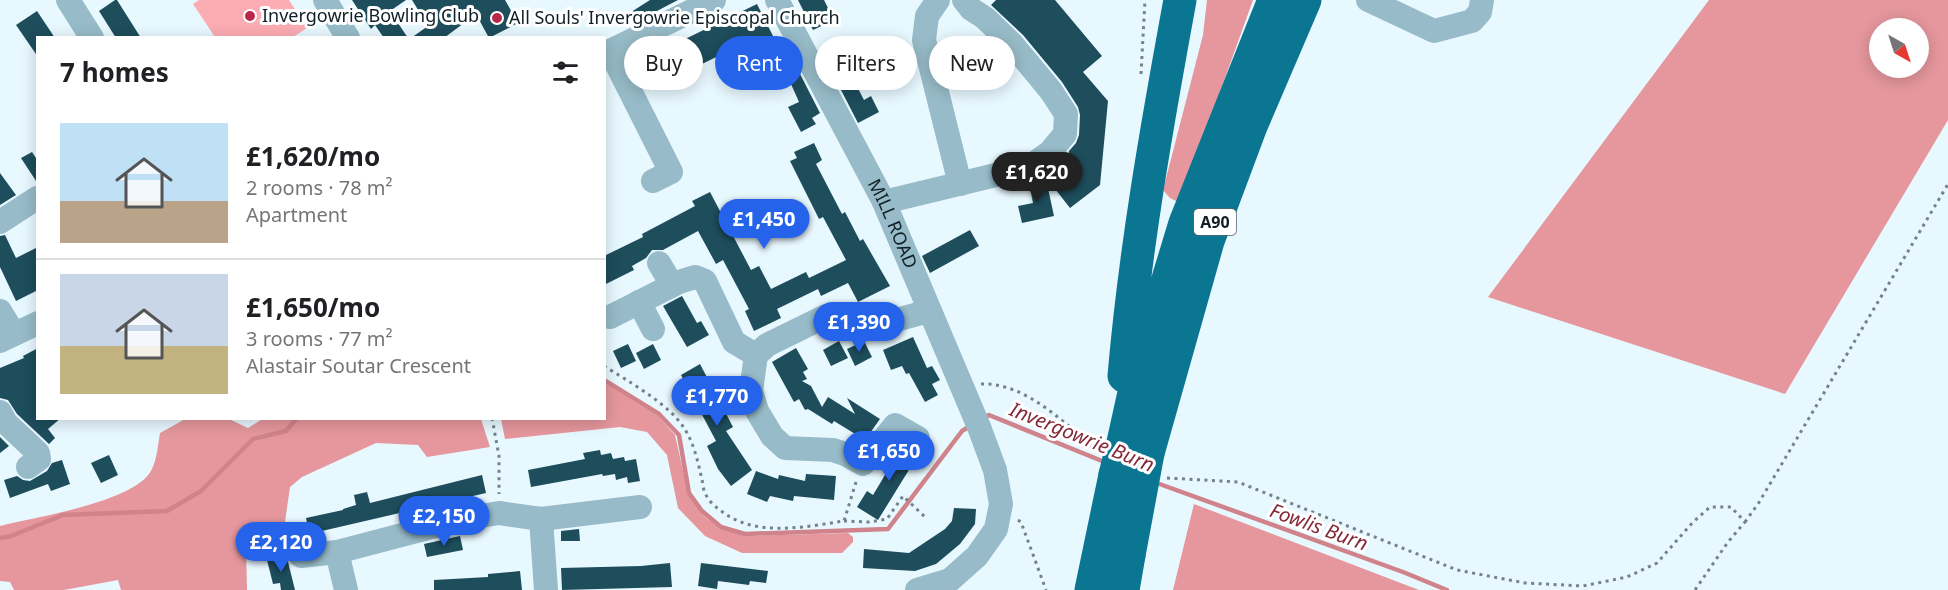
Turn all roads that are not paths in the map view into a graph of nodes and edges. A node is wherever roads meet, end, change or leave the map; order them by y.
1 (68, 0) edge
2 (325, 0) edge
3 (714, 0) edge
4 (777, 0) edge
5 (938, 0) edge
6 (964, 0) edge
7 (1180, 0) edge
8 (1274, 0) edge
9 (1305, 0) edge
10 (1368, 0) edge
11 (1482, 0) edge
12 (91, 36) edge
13 (347, 36) edge
14 (607, 52) edge
15 (652, 181) dead end
16 (960, 184) junction
17 (36, 199) edge
18 (884, 202) junction
19 (0, 222) edge
20 (659, 263) dead end
21 (672, 285) junction
22 (639, 302) junction
23 (0, 311) edge
24 (929, 311) junction
25 (610, 317) dead end
26 (36, 324) edge
27 (653, 329) dead end
28 (7, 338) edge
29 (756, 355) junction
30 (0, 412) edge
31 (918, 438) dead end
32 (1127, 459) junction
33 (28, 467) dead end
34 (639, 507) dead end
35 (541, 519) junction
36 (337, 552) junction
37 (301, 556) dead end
38 (346, 590) edge
39 (546, 590) edge
40 (917, 590) edge
41 (1091, 590) edge
42 (1123, 590) edge

1 - 12 street
2 - 13 street
3 - 14 street
4 - 18 street, MILL ROAD
5 - 16 street
6 - 16 street
7 - 32 highway
8 - 32 highway, A90
9 - 32 highway, A90
10 - 11 street
14 - 15 street
16 - 18 street
17 - 19 street
18 - 24 street, MILL ROAD
20 - 21 street
21 - 22 street
21 - 29 street
22 - 25 street
22 - 27 street
23 - 28 street
24 - 29 street
24 - 40 street, MILL ROAD
26 - 28 street
29 - 31 street
30 - 33 street
32 - 41 highway, A90
32 - 42 highway, A90, bridge
34 - 35 street
35 - 36 street
35 - 39 street
36 - 37 street
36 - 38 street

